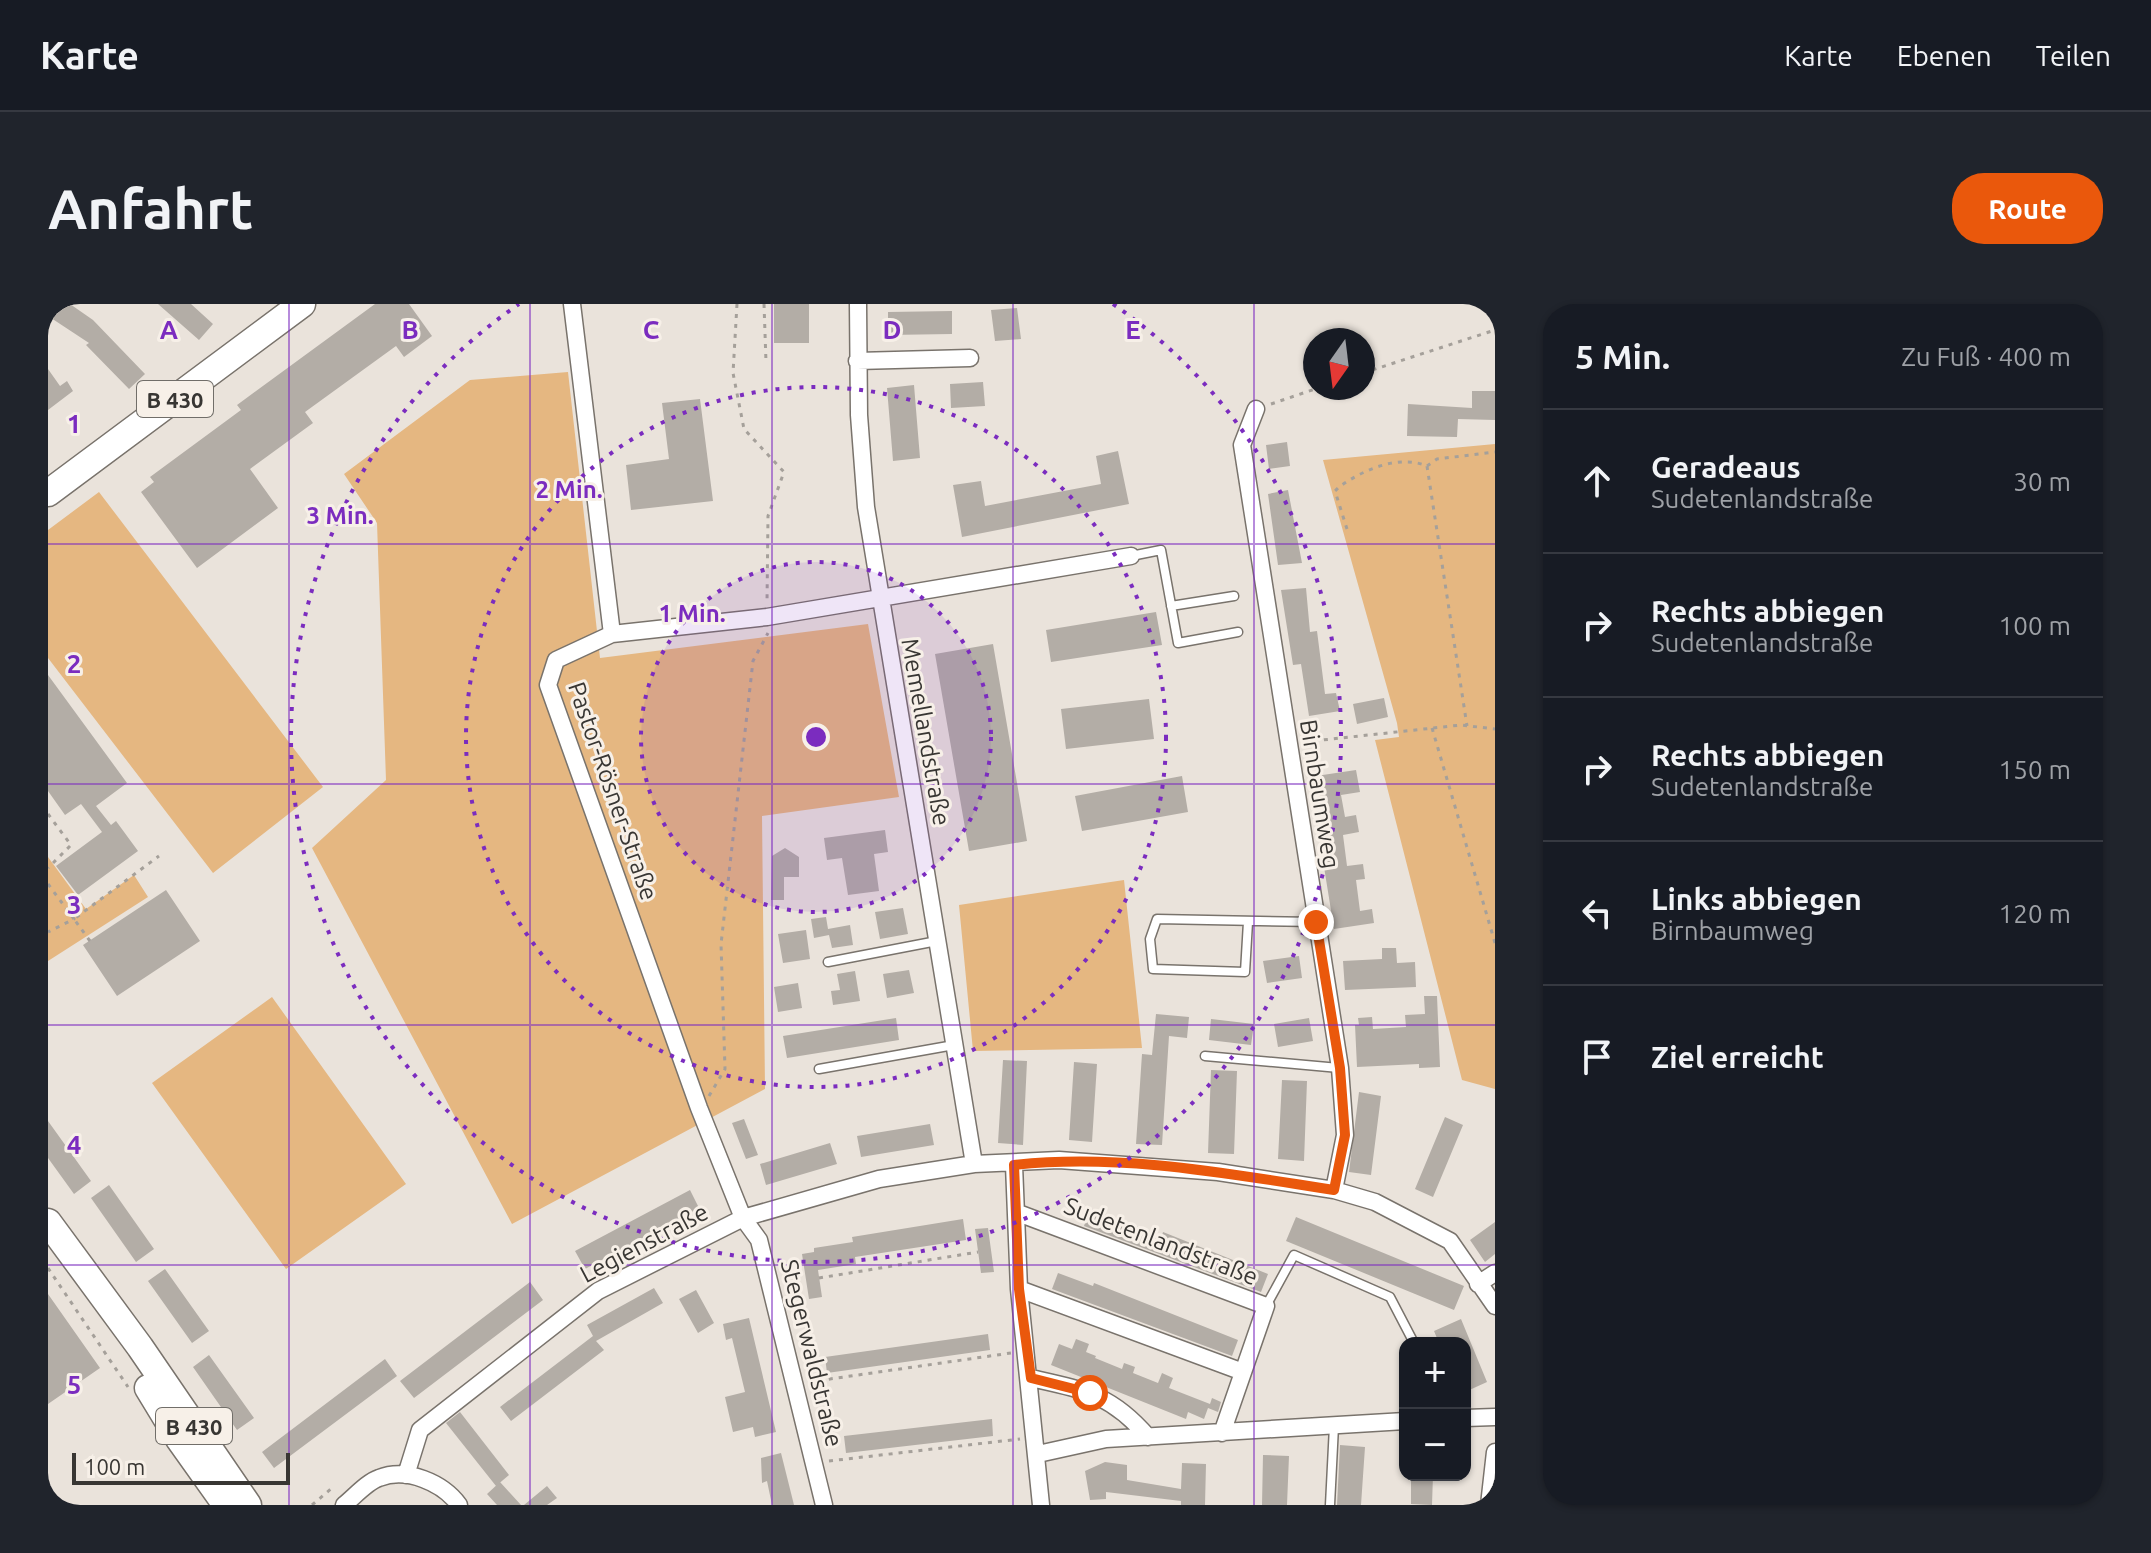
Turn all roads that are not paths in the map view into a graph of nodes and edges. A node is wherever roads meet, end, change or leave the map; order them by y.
1 (302, 304) edge
2 (572, 304) edge
3 (858, 304) edge
4 (970, 358) dead end
5 (857, 361) junction
6 (1256, 409) road end
7 (48, 493) edge
8 (1131, 556) joint
9 (1234, 596) dead end
10 (880, 599) junction
11 (1171, 606) junction
12 (1238, 632) dead end
13 (612, 634) junction
14 (1248, 922) junction
15 (1316, 922) junction
16 (938, 941) junction
17 (828, 962) dead end
18 (954, 1045) junction
19 (1205, 1056) dead end
20 (1340, 1068) junction
21 (819, 1069) dead end
22 (974, 1164) junction
23 (1014, 1165) junction
24 (1334, 1190) junction
25 (1018, 1213) junction
26 (743, 1218) junction
27 (48, 1222) edge
28 (1495, 1273) edge
29 (1478, 1284) junction
30 (93, 1286) junction
31 (1019, 1289) junction
32 (1266, 1306) junction
33 (1495, 1306) edge
34 (1411, 1337) edge
35 (1243, 1372) junction
36 (1031, 1378) junction
37 (1495, 1417) edge
38 (1471, 1418) edge
39 (1399, 1421) edge
40 (1334, 1426) junction
41 (1222, 1433) junction
42 (1148, 1437) junction
43 (1037, 1445) junction
44 (1495, 1455) edge
45 (406, 1475) junction
46 (1041, 1498) edge
47 (226, 1505) edge
48 (248, 1505) edge
49 (344, 1505) edge
50 (459, 1505) edge
51 (824, 1505) edge
52 (1330, 1505) edge
53 (1489, 1505) edge

1 - 7 main road, B 430
2 - 13 street
3 - 5 street, Memellandstraße
4 - 5 street
5 - 10 street, Memellandstraße
6 - 15 street, Birnbaumweg
8 - 10 street, Pastor-Rösner-Straße
8 - 11 lane
9 - 11 lane
10 - 13 street, Pastor-Rösner-Straße
10 - 16 street, Memellandstraße
11 - 12 lane
13 - 26 street, Pastor-Rösner-Straße
14 - 14 lane
14 - 15 lane
15 - 20 street, Birnbaumweg
16 - 17 lane
16 - 18 street, Memellandstraße
18 - 21 lane
18 - 22 street, Memellandstraße
19 - 20 lane
20 - 24 street, Birnbaumweg
22 - 23 street, Sudetenlandstraße
22 - 26 street, Legienstraße
23 - 24 street, Sudetenlandstraße
23 - 25 street
24 - 29 street, Sudetenlandstraße
25 - 31 street
25 - 32 street, Sudetenlandstraße
26 - 45 street, Legienstraße
26 - 51 street, Stegerwaldstraße
27 - 30 main road, B 430
28 - 29 street
29 - 33 street, Sudetenlandstraße
30 - 47 main road, B 430
30 - 48 main road, B 430
31 - 35 street
31 - 36 street
32 - 34 lane
32 - 35 street, Sudetenlandstraße
35 - 41 street, Sudetenlandstraße
36 - 42 street
36 - 43 street
37 - 38 street
39 - 40 street
40 - 41 street
40 - 52 lane
41 - 42 street
42 - 43 street
43 - 46 street
44 - 53 street
45 - 49 street
45 - 50 street

